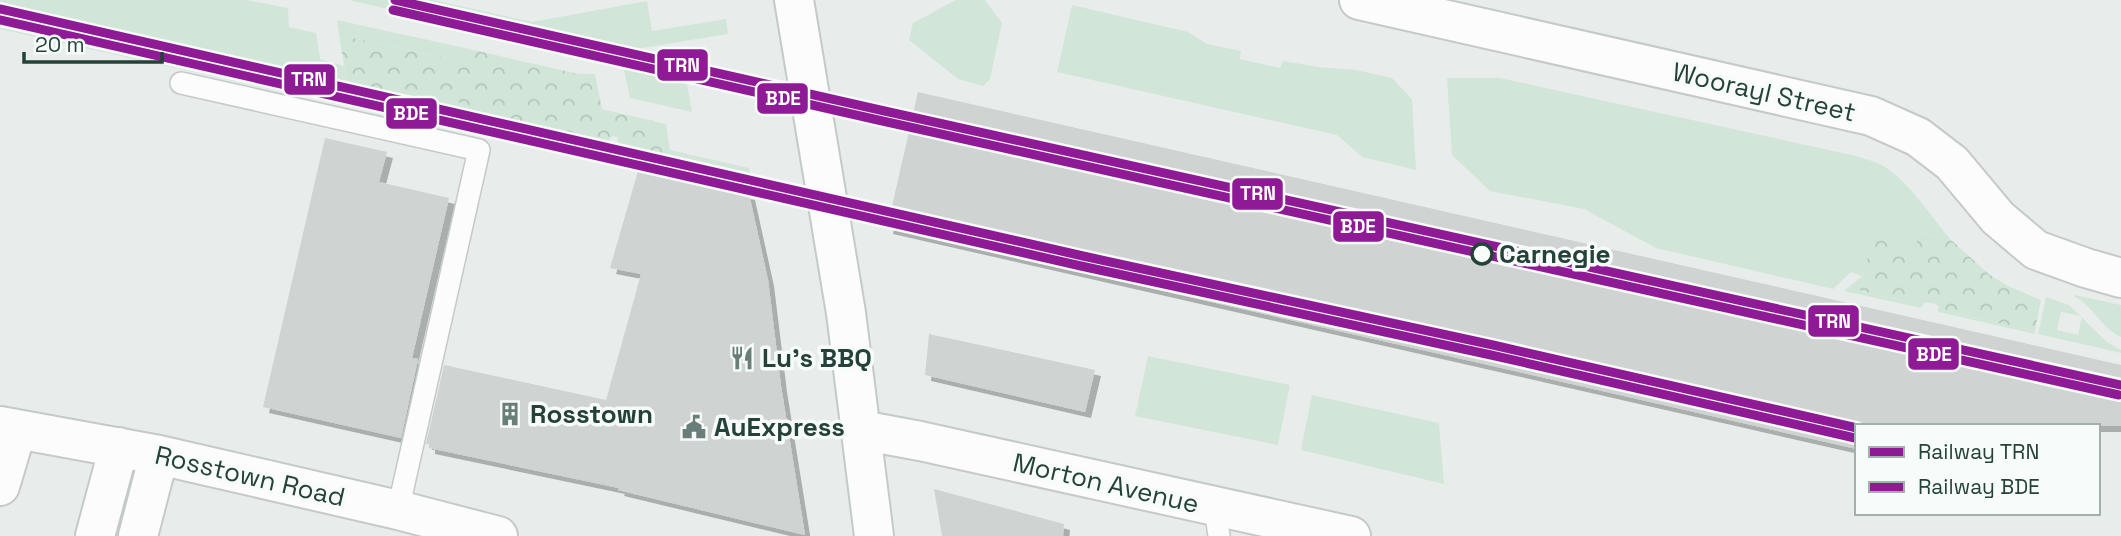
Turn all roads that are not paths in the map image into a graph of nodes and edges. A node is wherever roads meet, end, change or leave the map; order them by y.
1 (794, 0) edge
2 (1359, 0) edge
3 (181, 83) dead end
4 (2121, 278) edge
5 (8, 427) edge
6 (861, 430) junction
7 (119, 447) junction
8 (159, 455) junction
9 (0, 486) edge
10 (398, 510) junction
11 (1217, 522) edge
12 (94, 536) edge
13 (138, 536) edge
14 (498, 536) edge
15 (874, 536) edge
16 (1351, 536) edge

1 - 6 street
2 - 4 street, Woorayl Street
3 - 10 lane
5 - 7 street, Rosstown Road
5 - 9 street
6 - 11 street, Morton Avenue
6 - 15 street
7 - 8 street, Rosstown Road
7 - 12 street
8 - 10 street, Rosstown Road
8 - 13 street
10 - 14 street, Rosstown Road
11 - 16 street, Morton Avenue

